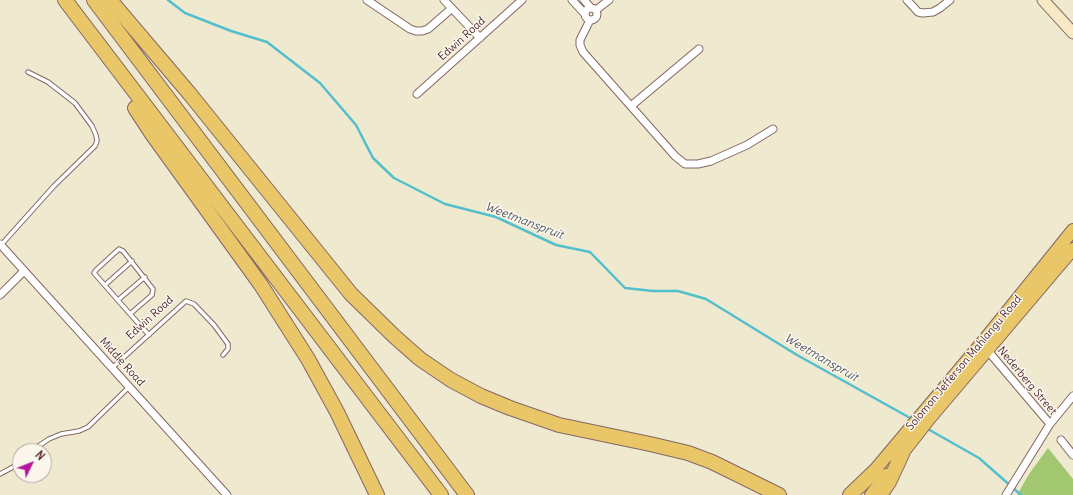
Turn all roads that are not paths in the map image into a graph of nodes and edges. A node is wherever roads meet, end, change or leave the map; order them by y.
1 (65, 0) edge
2 (94, 0) edge
3 (110, 0) edge
4 (367, 0) edge
5 (444, 0) edge
6 (522, 0) edge
7 (572, 0) edge
8 (584, 0) edge
9 (610, 0) edge
10 (907, 0) edge
11 (950, 0) edge
12 (1043, 0) edge
13 (451, 9) junction
14 (593, 9) junction
15 (587, 17) junction
16 (91, 34) junction
17 (1073, 34) edge
18 (480, 38) junction
19 (698, 49) dead end
20 (28, 72) dead end
21 (418, 94) dead end
22 (631, 106) junction
23 (773, 130) dead end
24 (1073, 230) edge
25 (0, 245) edge
26 (1073, 249) edge
27 (132, 261) junction
28 (24, 271) junction
29 (145, 277) junction
30 (105, 285) junction
31 (0, 294) edge
32 (118, 300) junction
33 (130, 314) junction
34 (149, 335) junction
35 (988, 351) junction
36 (222, 355) dead end
37 (112, 368) junction
38 (129, 387) junction
39 (1073, 396) edge
40 (926, 416) junction
41 (1050, 424) junction
42 (1061, 440) dead end
43 (43, 443) edge
44 (902, 448) junction
45 (1073, 455) edge
46 (12, 468) edge
47 (875, 471) junction
48 (0, 474) edge
49 (227, 495) edge
50 (377, 495) edge
51 (441, 495) edge
52 (468, 495) edge
53 (779, 495) edge
54 (850, 495) edge
55 (854, 495) edge
56 (871, 495) edge
57 (880, 495) edge
58 (1006, 495) edge

1 - 16 highway
2 - 52 highway
3 - 53 highway
4 - 13 street
5 - 13 street
6 - 18 street, Edwin Road
7 - 15 street
8 - 14 street
9 - 14 street
10 - 11 street
12 - 17 main road
13 - 18 street
14 - 15 street
14 - 15 street
15 - 22 street
16 - 50 highway
16 - 51 highway
18 - 21 street, Edwin Road
19 - 22 street
20 - 25 lane
22 - 23 street
24 - 40 main road, Solomon Jefferson Mahlangu Road
25 - 28 street, Middle Road
26 - 35 main road, Solomon Jefferson Mahlangu Road
27 - 29 lane
27 - 30 lane
27 - 30 lane
28 - 31 street
28 - 37 street, Middle Road
29 - 32 lane
29 - 33 lane
30 - 32 lane
32 - 33 lane
33 - 34 lane
34 - 36 lane, Edwin Road
34 - 37 lane, Edwin Road
35 - 40 main road, Solomon Jefferson Mahlangu Road
35 - 41 street, Nederberg Street
37 - 38 street, Middle Road
38 - 43 lane
38 - 49 street, Middle Road
39 - 41 street
40 - 44 main road, Solomon Jefferson Mahlangu Road
41 - 58 street
42 - 45 street
44 - 47 main road, Solomon Jefferson Mahlangu Road
44 - 56 main road, Solomon Jefferson Mahlangu Road
44 - 57 highway
46 - 48 lane
47 - 54 highway
47 - 55 main road, Solomon Jefferson Mahlangu Road

